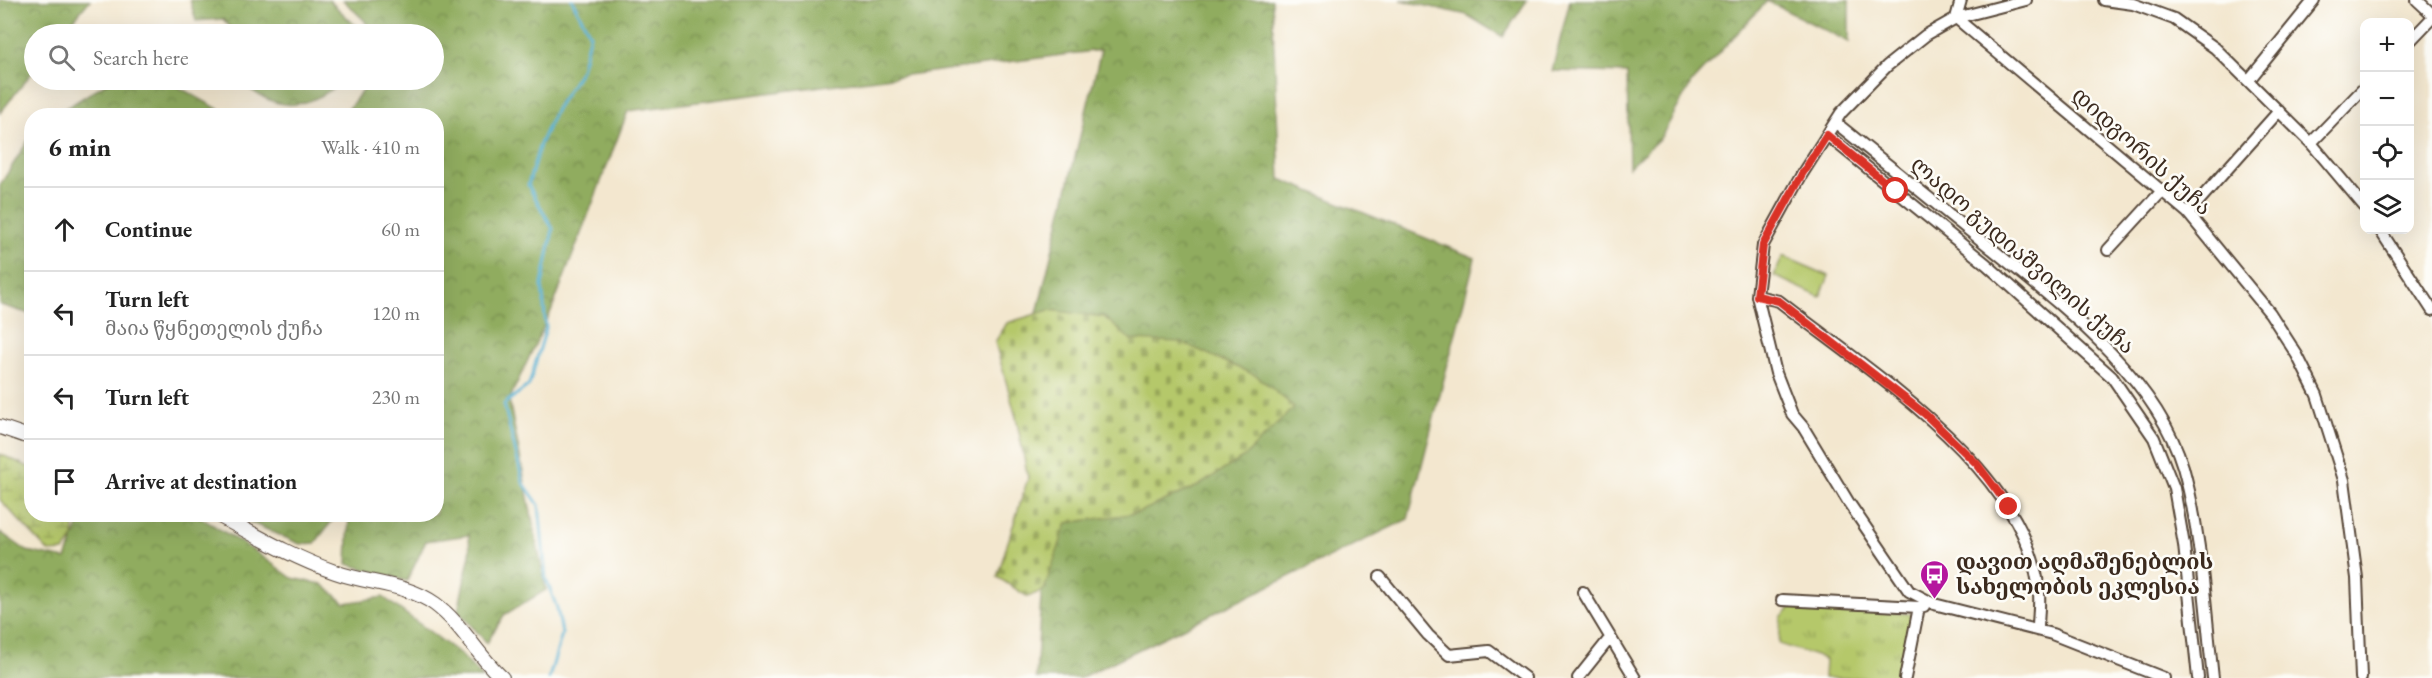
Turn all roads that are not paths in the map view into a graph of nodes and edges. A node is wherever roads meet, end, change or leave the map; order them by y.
1 (1961, 0) edge
2 (2026, 0) edge
3 (2104, 0) edge
4 (2314, 0) edge
5 (2417, 0) edge
6 (2432, 16) edge
7 (1956, 18) junction
8 (2414, 36) edge
9 (2248, 80) junction
10 (2360, 92) edge
11 (2279, 111) junction
12 (1836, 123) junction
13 (1827, 135) junction
14 (2311, 143) junction
15 (2162, 191) junction
16 (2360, 201) edge
17 (1943, 209) junction
18 (2188, 213) junction
19 (1933, 222) junction
20 (2383, 234) edge
21 (2108, 250) dead end
22 (1757, 296) junction
23 (2432, 310) edge
24 (2109, 353) junction
25 (2099, 364) junction
26 (0, 427) edge
27 (24, 435) edge
28 (231, 522) edge
29 (1380, 578) dead end
30 (2202, 588) junction
31 (2189, 589) junction
32 (1583, 592) dead end
33 (1782, 600) dead end
34 (1934, 604) junction
35 (1919, 607) junction
36 (2207, 624) junction
37 (2193, 625) junction
38 (2038, 629) junction
39 (1610, 638) junction
40 (502, 678) edge
41 (1525, 678) edge
42 (1578, 678) edge
43 (1635, 678) edge
44 (1905, 678) edge
45 (2164, 678) edge
46 (2198, 678) edge
47 (2213, 678) edge
48 (2361, 678) edge

1 - 7 street
2 - 7 street
3 - 9 street
4 - 9 street
5 - 6 street
6 - 8 street
7 - 12 street
7 - 15 street, დიდგორის ქუჩა
9 - 11 street
10 - 14 street
11 - 14 street
11 - 18 street
12 - 13 street
12 - 17 street, ლადო გუდიაშვილის ქუჩა
13 - 19 street, ლადო გუდიაშვილის ქუჩა
13 - 22 street
14 - 16 street
15 - 18 street, დიდგორის ქუჩა
15 - 21 street
17 - 19 street
17 - 24 street, ლადო გუდიაშვილის ქუჩა
18 - 48 street, დიდგორის ქუჩა
19 - 25 street, ლადო გუდიაშვილის ქუჩა
20 - 23 street
22 - 34 street
22 - 38 street
24 - 25 street
24 - 30 street, ლადო გუდიაშვილის ქუჩა
25 - 31 street, ლადო გუდიაშვილის ქუჩა
26 - 27 street
28 - 40 street
29 - 41 street
30 - 31 street
30 - 36 street, ლადო გუდიაშვილის ქუჩა
31 - 37 street, ლადო გუდიაშვილის ქუჩა
32 - 39 street
33 - 35 street
34 - 35 street
34 - 38 street
35 - 44 street
36 - 37 street
36 - 47 street, ლადო გუდიაშვილის ქუჩა
37 - 46 street, ლადო გუდიაშვილის ქუჩა
38 - 45 street
39 - 42 street
39 - 43 street

